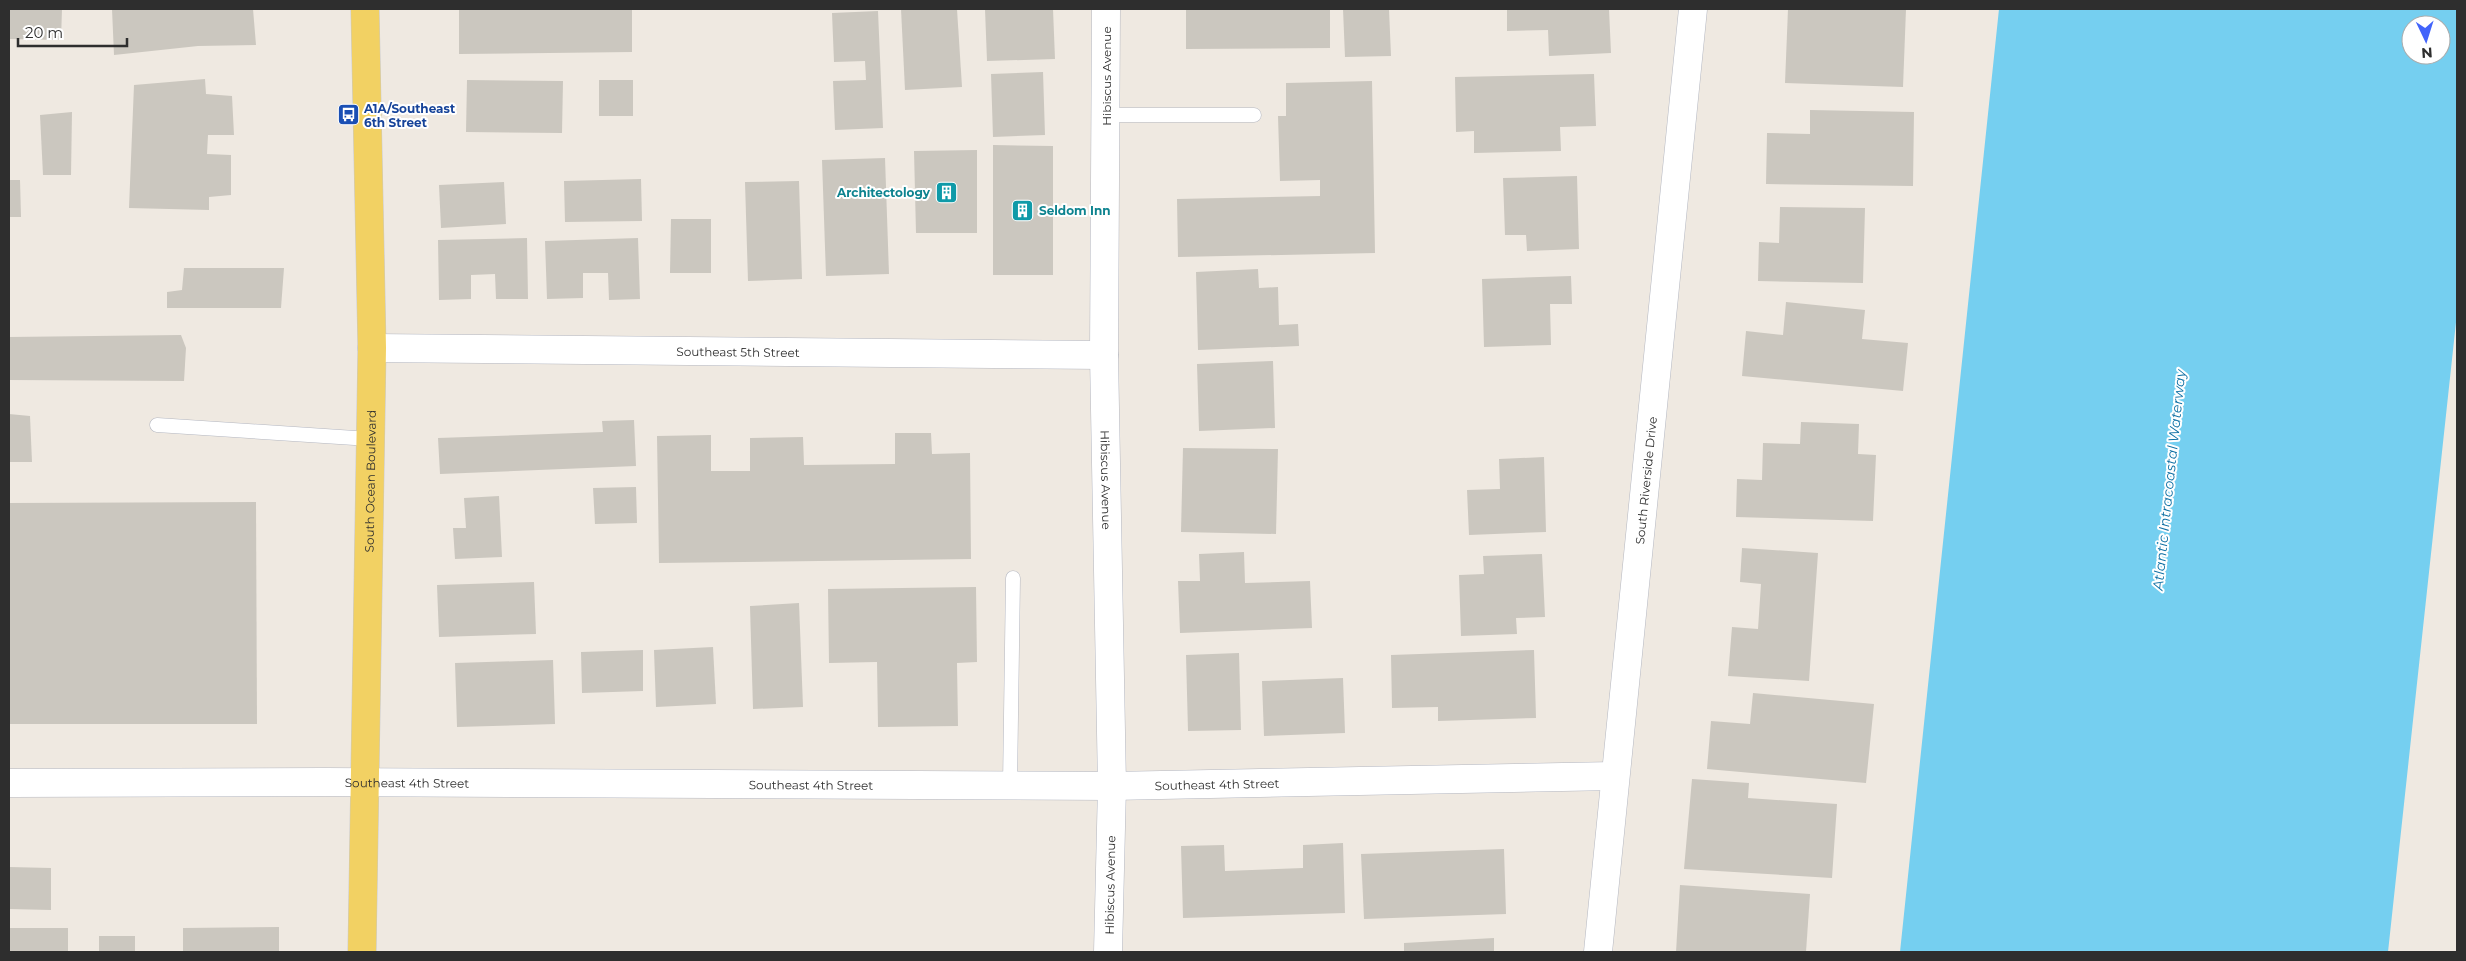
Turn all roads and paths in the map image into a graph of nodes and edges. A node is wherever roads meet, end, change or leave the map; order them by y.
1 (365, 9) edge
2 (1106, 9) edge
3 (1692, 9) edge
4 (1106, 115) junction
5 (1254, 115) dead end
6 (372, 348) junction
7 (1104, 355) junction
8 (157, 425) dead end
9 (370, 439) junction
10 (1013, 578) dead end
11 (1614, 776) junction
12 (364, 782) junction
13 (9, 784) edge
14 (1010, 786) junction
15 (1112, 786) junction
16 (362, 952) edge
17 (1108, 952) edge
18 (1598, 952) edge

1 - 6 main road, South Ocean Boulevard
2 - 4 street, Hibiscus Avenue
3 - 11 street, South Riverside Drive
4 - 5 lane
4 - 7 street, Hibiscus Avenue
6 - 7 street, Southeast 5th Street
6 - 9 main road, South Ocean Boulevard
7 - 15 street, Hibiscus Avenue
8 - 9 lane
9 - 12 main road, South Ocean Boulevard
10 - 14 lane
11 - 15 street, Southeast 4th Street
11 - 18 street, South Riverside Drive
12 - 13 street, Southeast 4th Street
12 - 14 street, Southeast 4th Street
12 - 16 main road, South Ocean Boulevard
14 - 15 street, Southeast 4th Street
15 - 17 street, Hibiscus Avenue

